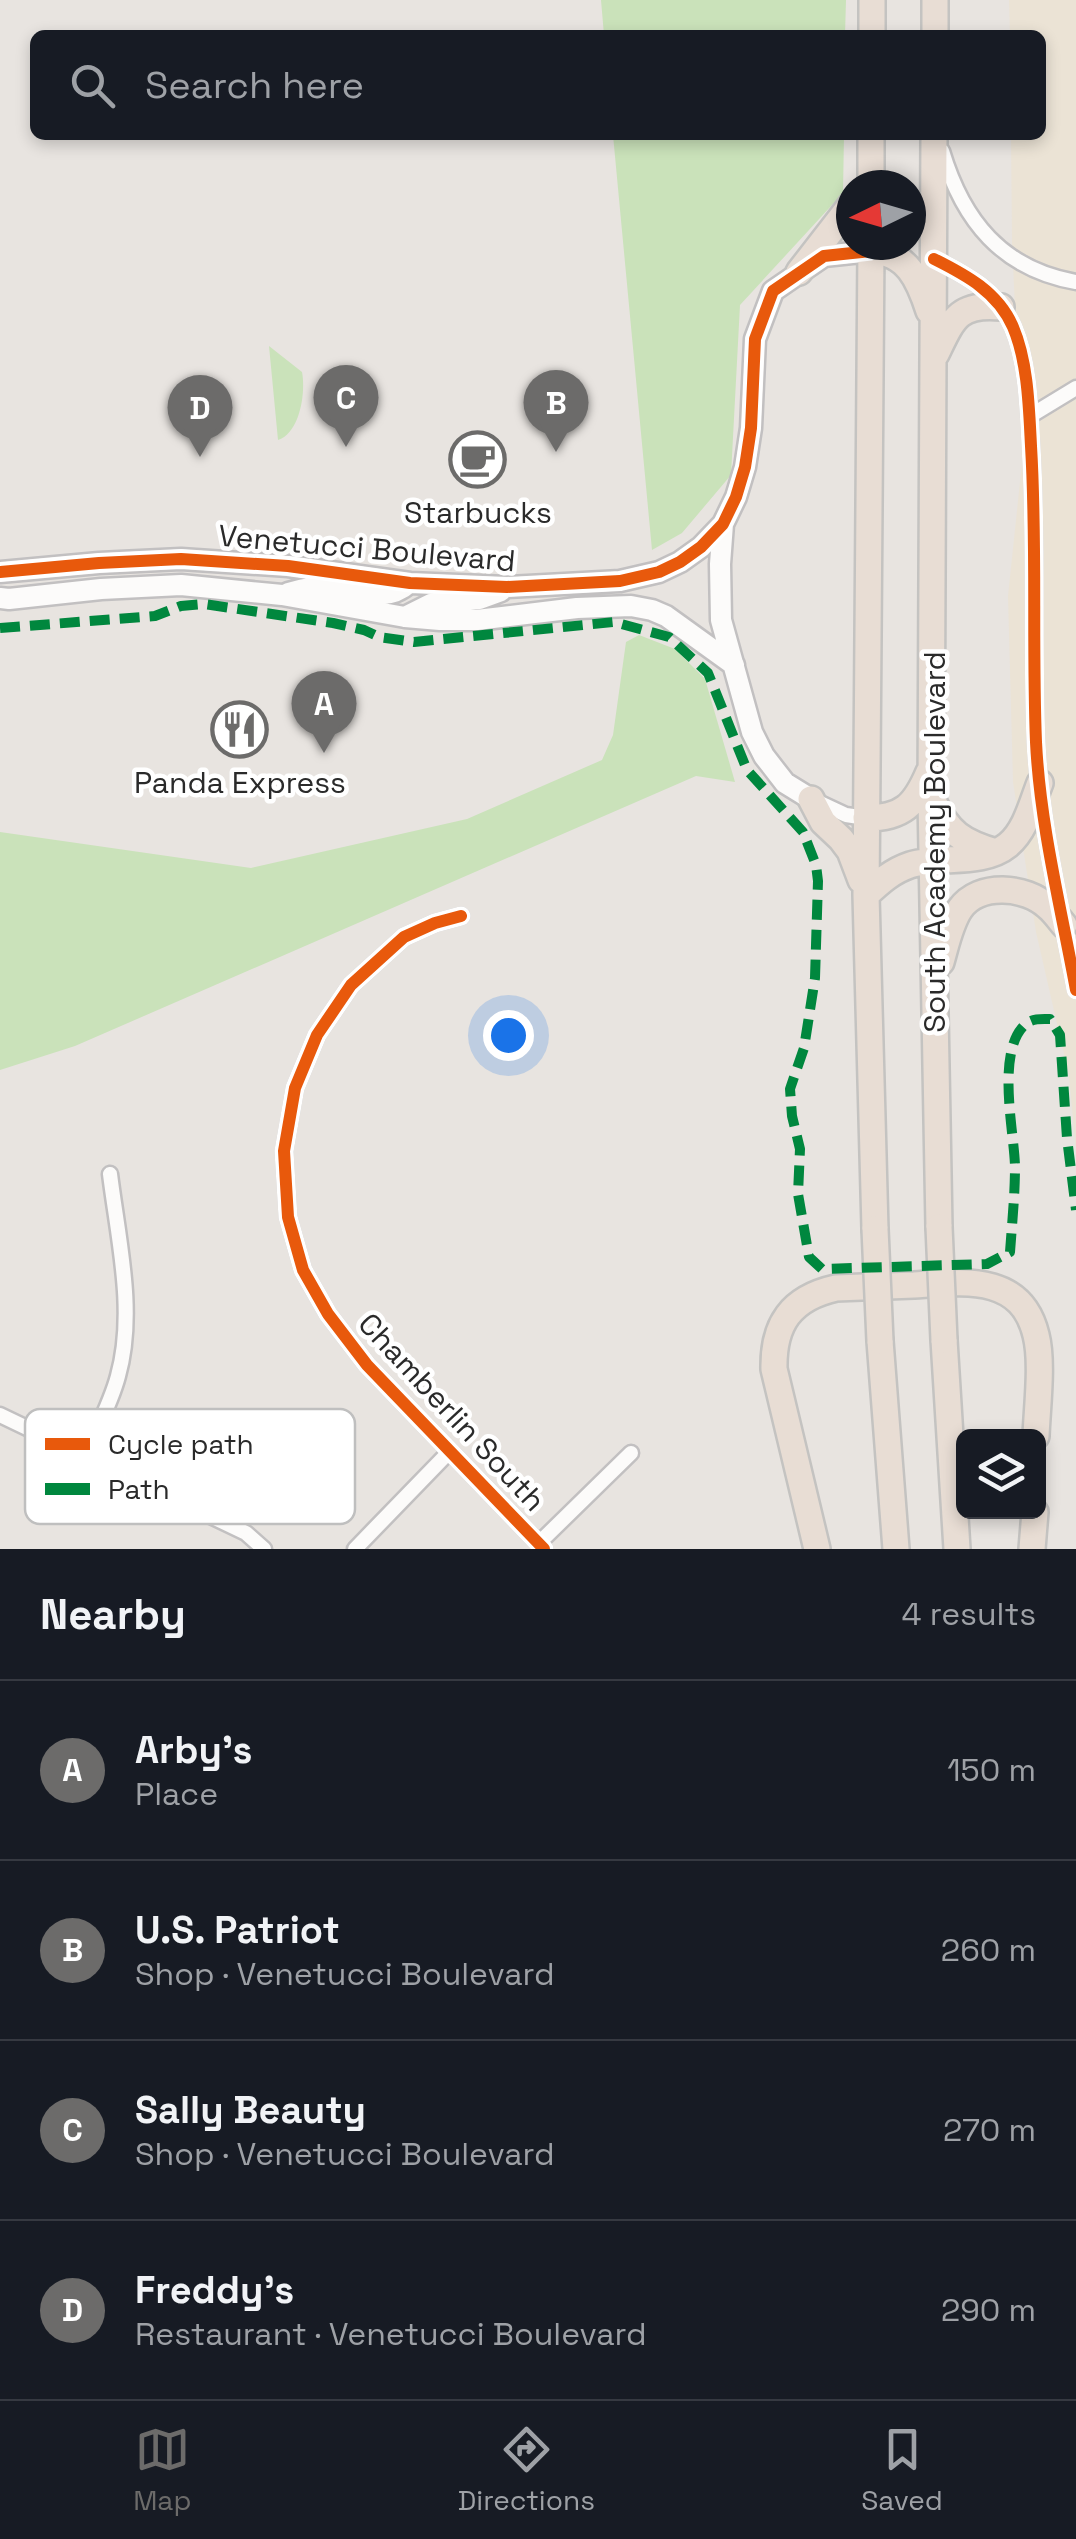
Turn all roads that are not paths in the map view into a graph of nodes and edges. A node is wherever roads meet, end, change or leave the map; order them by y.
1 (872, 0) edge
2 (935, 0) edge
3 (872, 30) edge
4 (935, 30) edge
5 (871, 140) edge
6 (936, 140) edge
7 (938, 140) edge
8 (871, 170) edge
9 (836, 225) edge
10 (926, 253) edge
11 (836, 254) edge
12 (934, 259) junction
13 (871, 260) edge
14 (901, 260) edge
15 (800, 272) junction
16 (1076, 282) edge
17 (1002, 307) junction
18 (934, 325) junction
19 (934, 358) junction
20 (1076, 388) edge
21 (1030, 416) junction
22 (723, 524) junction
23 (0, 572) edge
24 (410, 583) junction
25 (507, 587) junction
26 (282, 595) junction
27 (0, 598) edge
28 (405, 617) junction
29 (734, 665) junction
30 (931, 768) junction
31 (1040, 783) junction
32 (931, 798) junction
33 (810, 799) junction
34 (866, 818) junction
35 (996, 852) junction
36 (932, 860) junction
37 (866, 894) junction
38 (461, 916) dead end
39 (1064, 925) junction
40 (934, 986) junction
41 (1076, 990) edge
42 (110, 1174) dead end
43 (104, 1409) edge
44 (0, 1414) edge
45 (25, 1426) edge
46 (1036, 1429) edge
47 (450, 1451) junction
48 (631, 1454) dead end
49 (1034, 1519) edge
50 (229, 1524) edge
51 (957, 1542) edge
52 (542, 1546) edge
53 (264, 1549) edge
54 (355, 1549) edge
55 (817, 1549) edge
56 (896, 1549) edge
57 (1032, 1549) edge

1 - 3 highway
2 - 4 highway
5 - 8 highway
6 - 12 highway, South Academy Boulevard
7 - 16 street
9 - 15 highway
10 - 12 highway
11 - 15 street, Venetucci Boulevard
12 - 17 street
12 - 18 highway, South Academy Boulevard
13 - 34 highway
14 - 18 highway
15 - 22 street, Venetucci Boulevard
17 - 19 highway
17 - 21 street
18 - 19 highway, South Academy Boulevard
19 - 30 highway, South Academy Boulevard
20 - 21 street
21 - 31 street
22 - 25 street, Venetucci Boulevard
22 - 29 street
23 - 24 street, Venetucci Boulevard
24 - 25 street, Venetucci Boulevard
24 - 26 street
25 - 28 street
26 - 27 street, Venetucci Boulevard
26 - 28 street, Venetucci Boulevard
28 - 29 street, Venetucci Boulevard
29 - 33 street
30 - 32 highway, South Academy Boulevard
30 - 34 highway
31 - 35 highway
31 - 39 street
32 - 35 highway
32 - 36 highway, South Academy Boulevard
33 - 34 street
33 - 37 highway
34 - 37 highway
35 - 36 highway
36 - 37 highway
36 - 40 highway, South Academy Boulevard
37 - 56 highway, bridge
38 - 47 street, Chamberlin South
39 - 40 highway
39 - 41 street
40 - 51 highway, South Academy Boulevard, bridge
42 - 43 street
44 - 45 street
46 - 55 highway
47 - 52 street, Chamberlin South
47 - 54 street
48 - 52 street
49 - 57 highway
50 - 53 street

